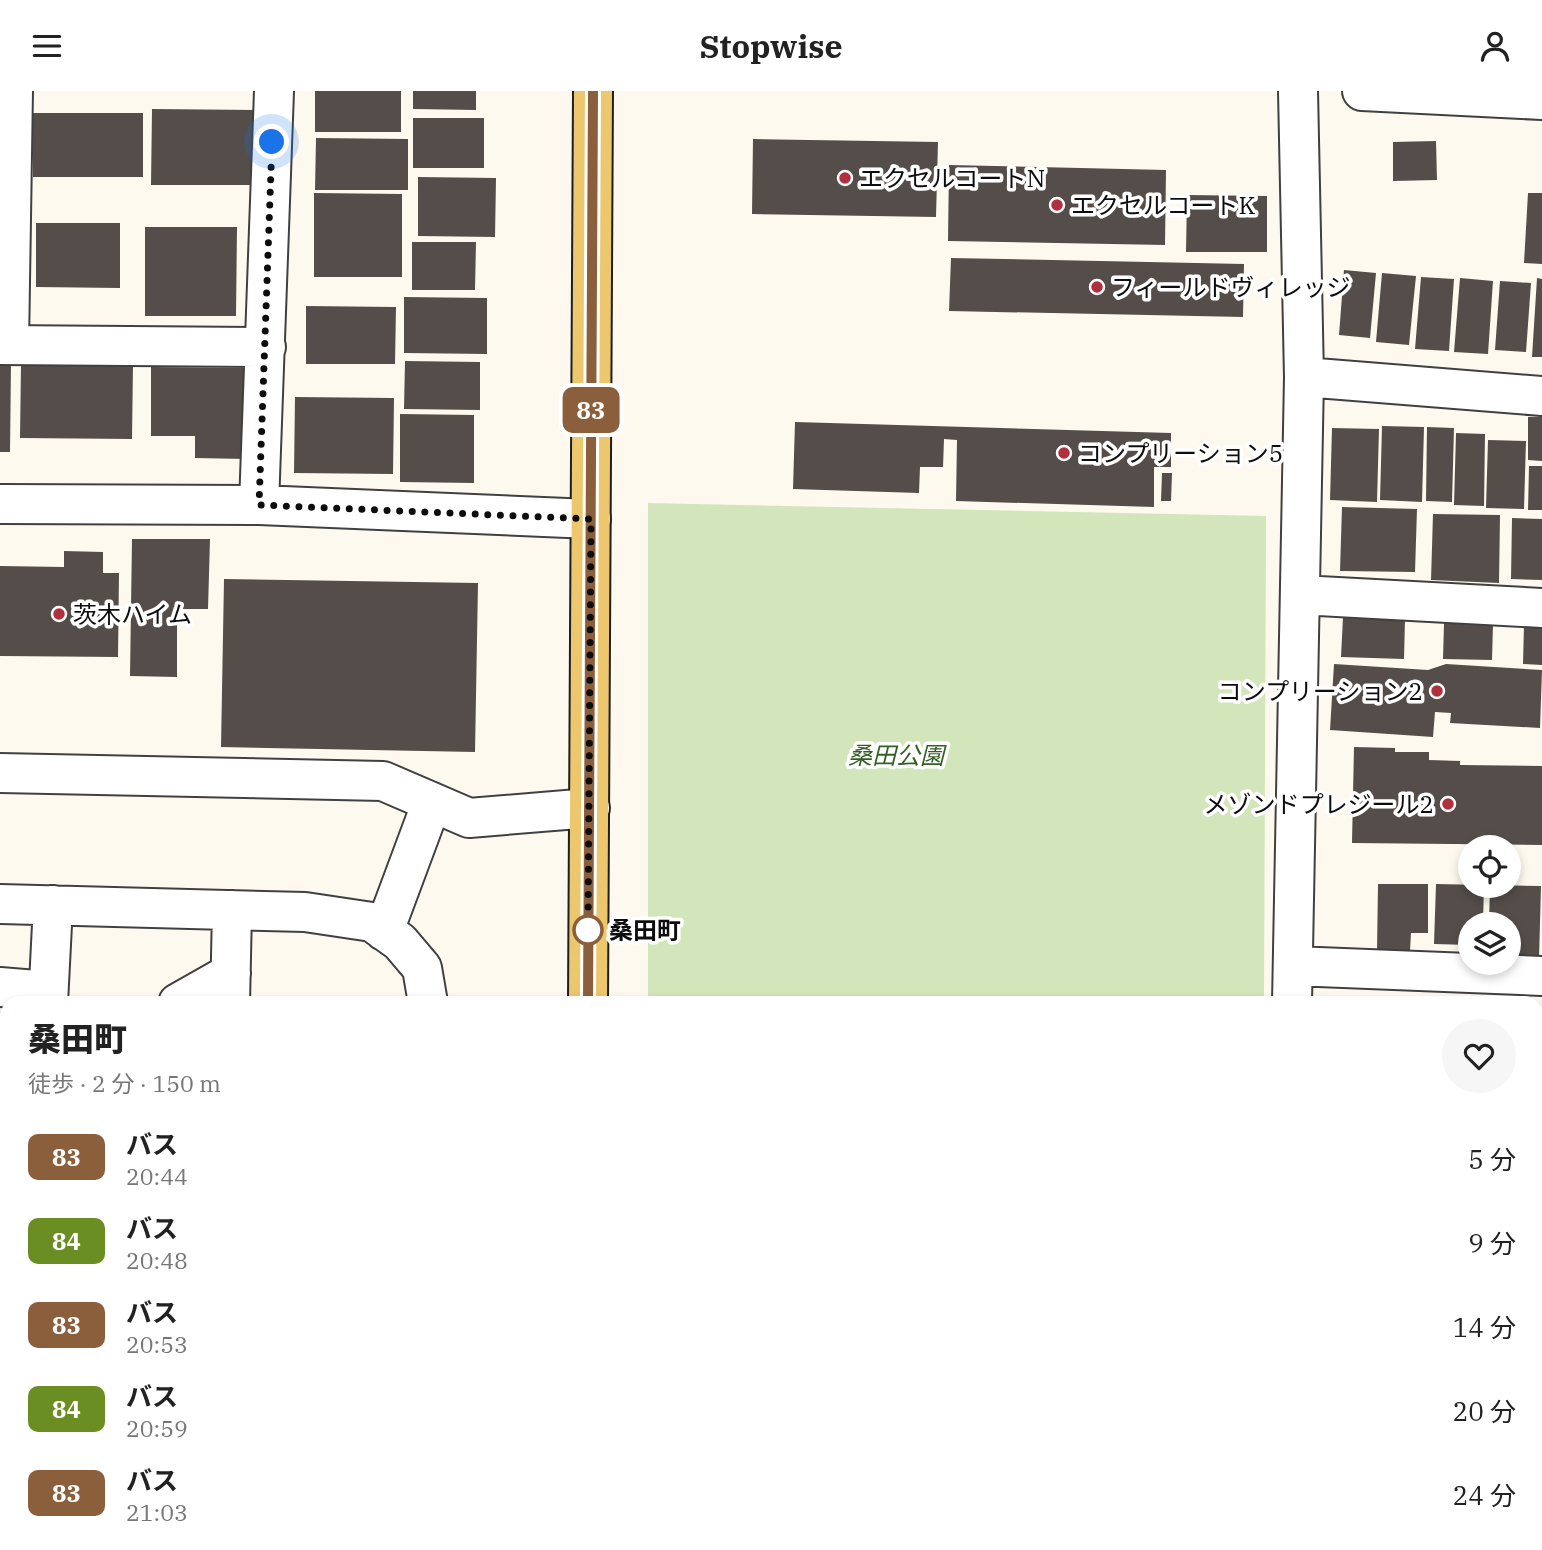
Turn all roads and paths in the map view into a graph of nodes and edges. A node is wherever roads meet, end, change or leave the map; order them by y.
1 (13, 91) edge
2 (274, 91) edge
3 (593, 91) edge
4 (1298, 91) edge
5 (1362, 91) edge
6 (1542, 100) edge
7 (5, 345) edge
8 (266, 347) junction
9 (1304, 377) junction
10 (1542, 395) edge
11 (0, 504) edge
12 (259, 505) junction
13 (591, 519) junction
14 (1300, 595) junction
15 (1542, 608) edge
16 (0, 773) edge
17 (432, 802) junction
18 (590, 808) junction
19 (0, 904) edge
20 (53, 905) junction
21 (232, 910) junction
22 (384, 931) junction
23 (1542, 976) edge
24 (1293, 984) edge
25 (0, 987) edge
26 (230, 988) edge
27 (43, 996) edge
28 (48, 996) edge
29 (202, 996) edge
30 (427, 996) edge
31 (588, 996) edge

1 - 7 street
2 - 8 street
3 - 13 main road
4 - 9 street
5 - 6 street
7 - 8 street
8 - 12 street
9 - 10 street
9 - 14 street
11 - 12 street
12 - 13 street
13 - 18 main road
14 - 15 street
14 - 24 street
16 - 17 street
17 - 18 street
17 - 22 street
18 - 31 main road
19 - 20 street
20 - 21 street
20 - 28 street
21 - 22 street
21 - 26 street
22 - 30 street
23 - 24 street
25 - 27 street
26 - 29 street

